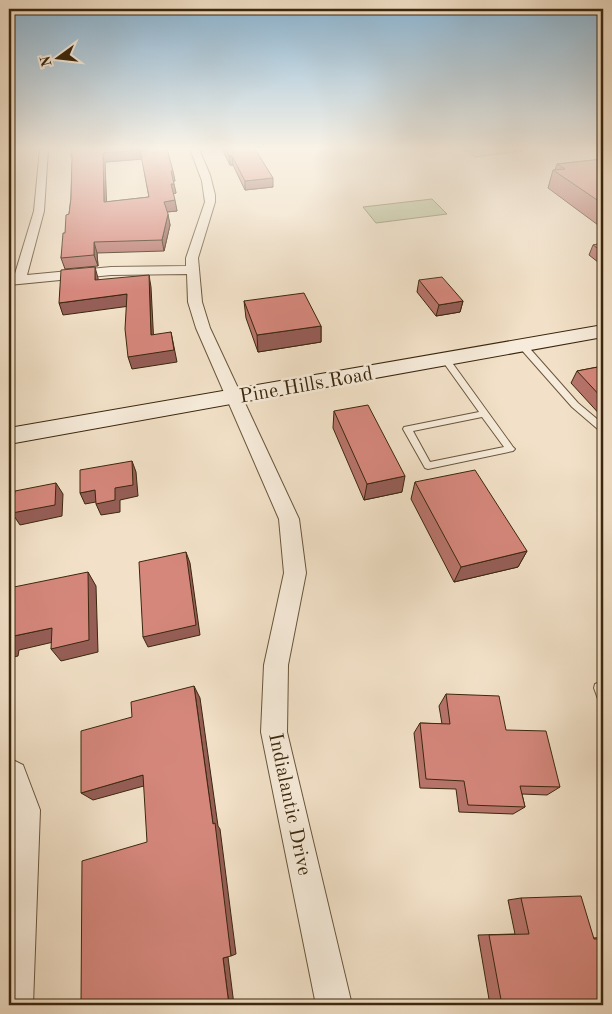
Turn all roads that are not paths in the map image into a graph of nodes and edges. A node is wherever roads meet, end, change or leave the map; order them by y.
1 (40, 196) edge
2 (211, 196) edge
3 (192, 270) junction
4 (14, 281) edge
5 (603, 331) edge
6 (522, 346) junction
7 (445, 359) junction
8 (233, 396) junction
9 (484, 414) junction
10 (603, 429) edge
11 (9, 436) edge
12 (9, 772) edge
13 (15, 1005) edge
14 (334, 1005) edge

1 - 4 street
2 - 3 street, Indialantic Drive
3 - 4 street
3 - 8 street, Indialantic Drive
5 - 6 main road, Pine Hills Road
6 - 7 main road, Pine Hills Road
6 - 10 lane
7 - 8 main road, Pine Hills Road
7 - 9 lane
8 - 11 main road, Pine Hills Road
8 - 14 street, Indialantic Drive
9 - 9 lane
12 - 13 street

